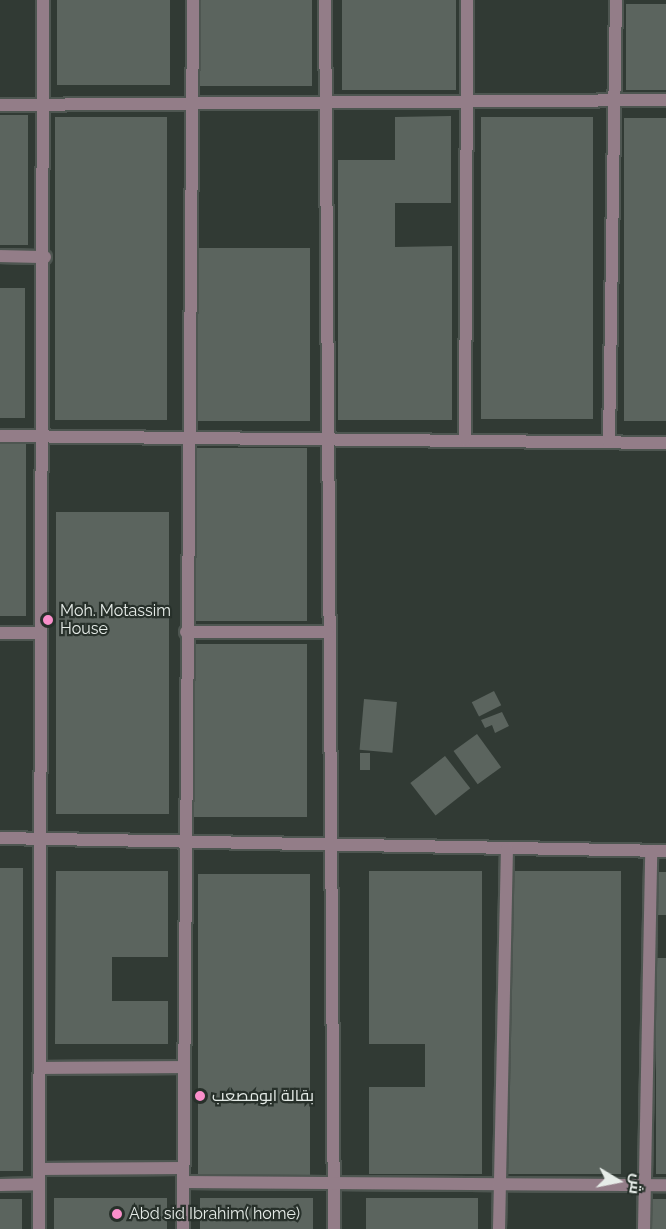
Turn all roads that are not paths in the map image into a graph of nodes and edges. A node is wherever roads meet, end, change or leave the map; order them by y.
1 (43, 0) edge
2 (193, 0) edge
3 (325, 0) edge
4 (467, 0) edge
5 (616, 0) edge
6 (614, 99) junction
7 (666, 100) edge
8 (467, 101) junction
9 (326, 103) junction
10 (0, 105) edge
11 (45, 105) junction
12 (192, 105) junction
13 (0, 256) edge
14 (45, 257) junction
15 (0, 436) edge
16 (44, 437) junction
17 (189, 438) junction
18 (328, 440) junction
19 (465, 440) junction
20 (609, 442) junction
21 (666, 443) edge
22 (186, 632) junction
23 (328, 632) junction
24 (0, 633) edge
25 (41, 633) junction
26 (0, 838) edge
27 (41, 838) junction
28 (186, 842) junction
29 (331, 846) junction
30 (507, 849) junction
31 (651, 851) junction
32 (666, 851) edge
33 (184, 1067) junction
34 (40, 1068) junction
35 (183, 1168) junction
36 (39, 1169) junction
37 (183, 1182) junction
38 (39, 1184) junction
39 (334, 1184) junction
40 (499, 1184) junction
41 (0, 1185) edge
42 (644, 1185) junction
43 (666, 1185) edge
44 (39, 1229) edge
45 (183, 1229) edge
46 (334, 1229) edge
47 (499, 1229) edge
48 (644, 1229) edge

1 - 11 street
2 - 12 street
3 - 9 street
4 - 8 street
5 - 6 street
6 - 7 street
6 - 8 street
6 - 20 street
8 - 9 street
8 - 19 street
9 - 12 street
9 - 18 street
10 - 11 street
11 - 12 street
11 - 14 street
12 - 17 street
13 - 14 street
14 - 16 street
15 - 16 street
16 - 17 street
16 - 25 street
17 - 18 street
17 - 22 street
18 - 19 street
18 - 23 street
19 - 20 street
20 - 21 street
22 - 23 street
22 - 28 street
23 - 29 street
24 - 25 street
25 - 27 street
26 - 27 street
27 - 28 street
27 - 34 street
28 - 29 street
28 - 33 street
29 - 30 street
29 - 39 street
30 - 31 street
30 - 40 street
31 - 32 street
31 - 42 street
33 - 34 street
33 - 35 street
34 - 36 street
35 - 36 street
35 - 37 street
36 - 38 street
37 - 39 street
37 - 45 street
38 - 41 street
38 - 44 street
39 - 40 street
39 - 46 street
40 - 42 street
40 - 47 street
42 - 43 street
42 - 48 street

